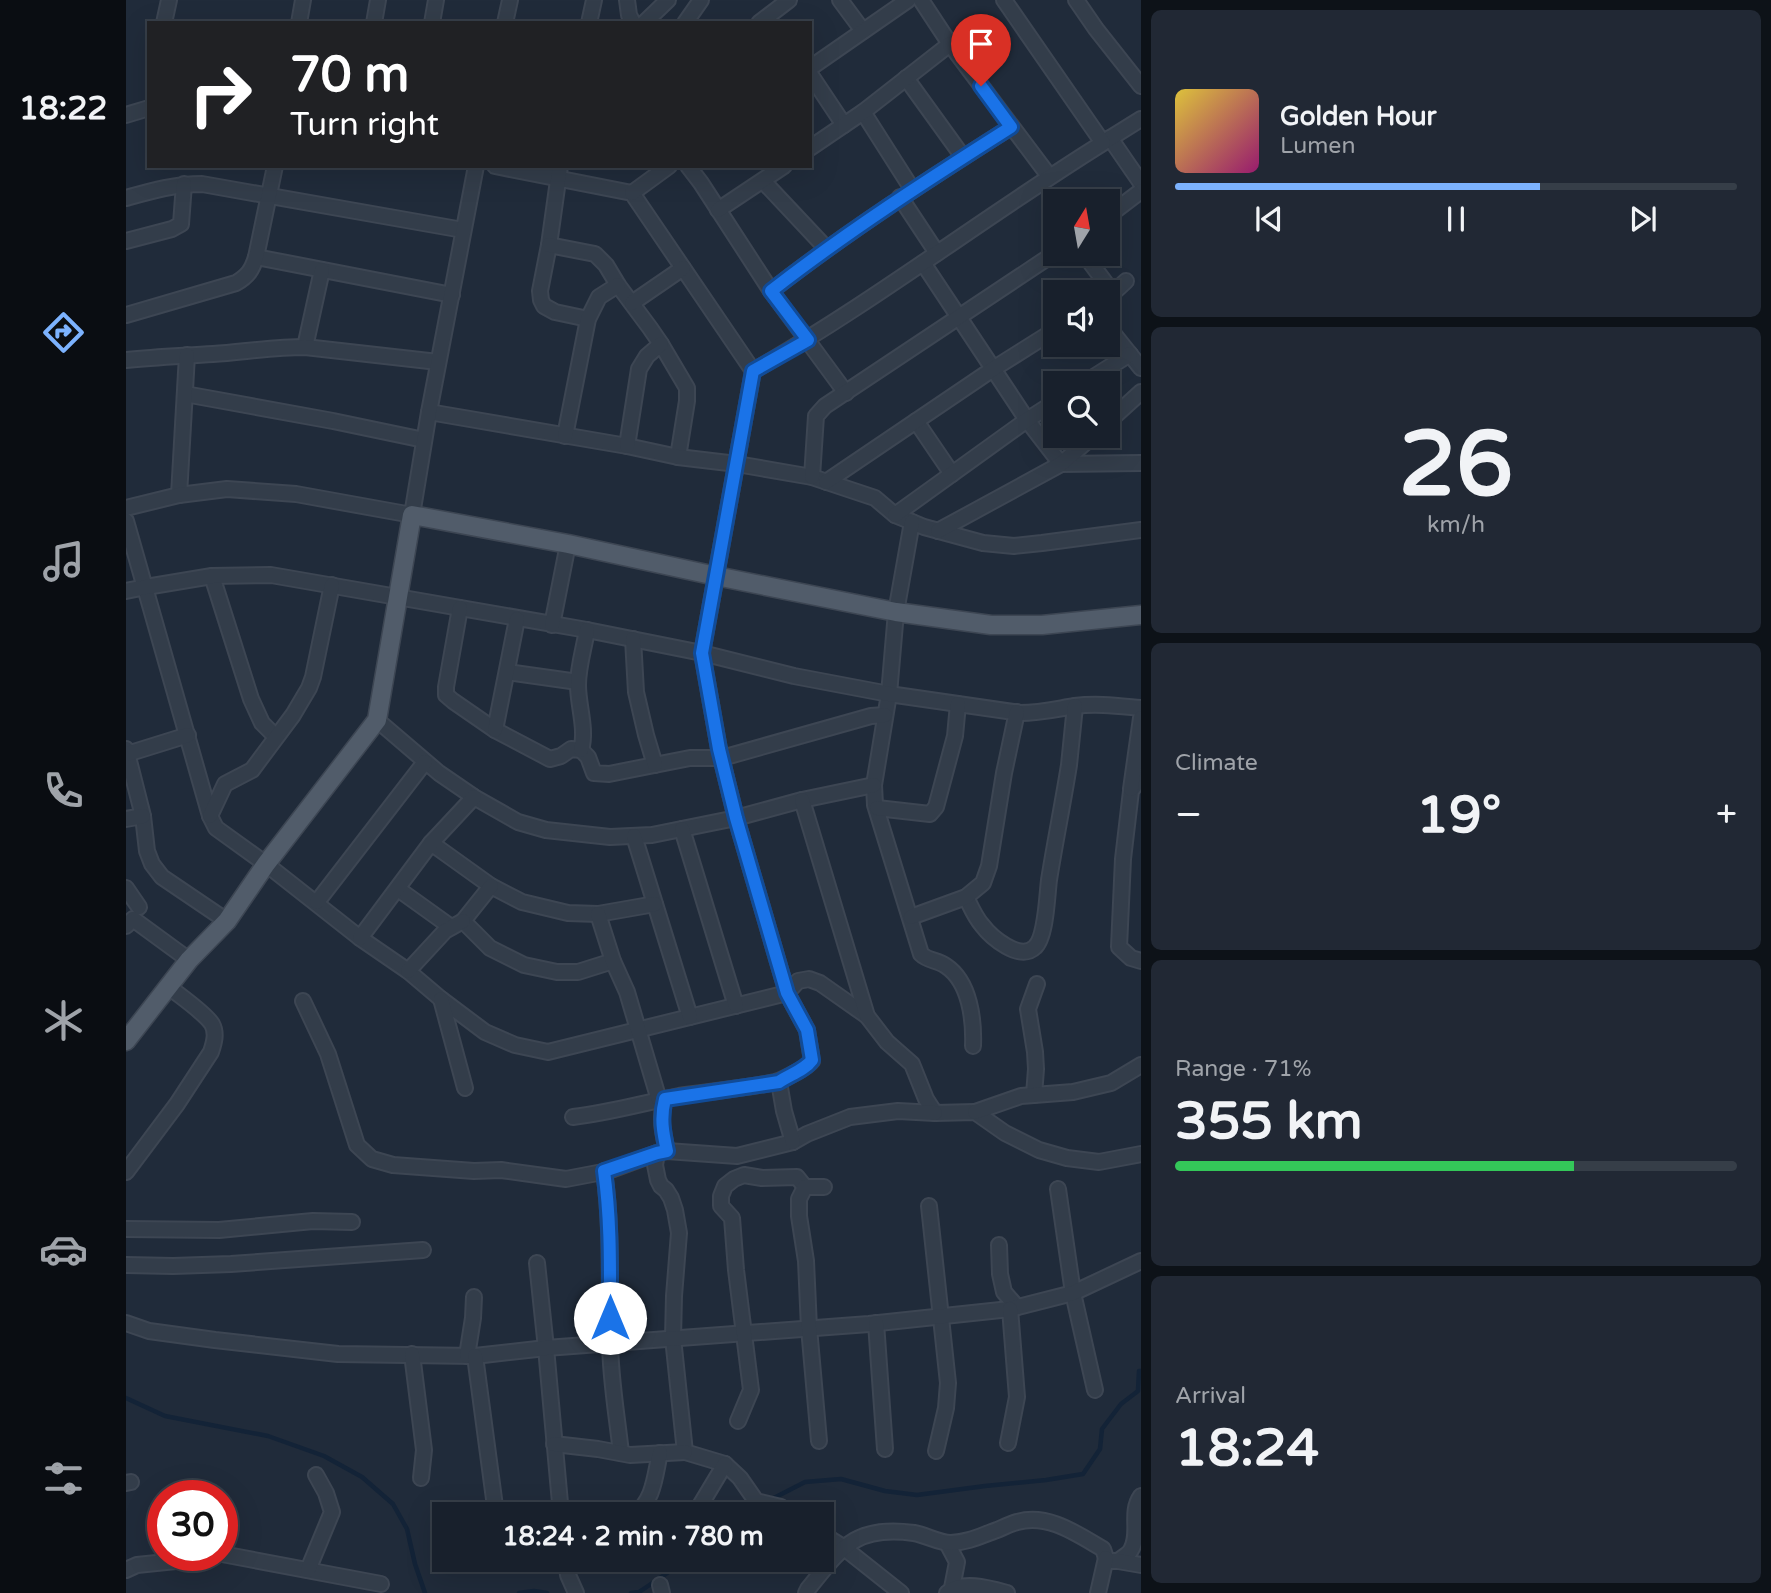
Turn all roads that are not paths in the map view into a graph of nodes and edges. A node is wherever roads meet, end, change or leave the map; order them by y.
1 (169, 0) edge
2 (303, 0) edge
3 (378, 0) edge
4 (436, 0) edge
5 (510, 0) edge
6 (594, 0) edge
7 (627, 0) edge
8 (668, 0) edge
9 (701, 0) edge
10 (789, 0) edge
11 (840, 0) edge
12 (908, 0) edge
13 (921, 0) edge
14 (1022, 0) edge
15 (1076, 0) edge
16 (1007, 4) edge
17 (164, 21) edge
18 (299, 21) edge
19 (374, 21) edge
20 (432, 21) edge
21 (505, 21) edge
22 (589, 21) edge
23 (632, 21) edge
24 (646, 21) edge
25 (686, 21) edge
26 (762, 21) edge
27 (863, 31) junction
28 (950, 44) junction
29 (812, 67) edge
30 (812, 77) edge
31 (906, 78) junction
32 (1141, 86) edge
33 (147, 109) edge
34 (863, 112) junction
35 (126, 115) edge
36 (1141, 119) edge
37 (844, 125) junction
38 (1011, 127) junction
39 (1106, 140) junction
40 (812, 147) edge
41 (963, 157) junction
42 (275, 168) edge
43 (476, 168) edge
44 (516, 168) edge
45 (666, 168) edge
46 (690, 168) edge
47 (781, 168) edge
48 (559, 172) edge
49 (1049, 176) junction
50 (763, 181) junction
51 (1141, 183) edge
52 (184, 184) junction
53 (1141, 191) edge
54 (632, 193) junction
55 (906, 193) junction
56 (270, 195) junction
57 (126, 198) edge
58 (1120, 207) edge
59 (718, 210) junction
60 (463, 230) junction
61 (126, 241) edge
62 (549, 245) junction
63 (826, 248) junction
64 (937, 253) junction
65 (256, 257) junction
66 (1043, 261) edge
67 (923, 263) junction
68 (683, 268) junction
69 (322, 270) junction
70 (1126, 281) dead end
71 (618, 285) junction
72 (1120, 286) edge
73 (771, 291) junction
74 (452, 295) junction
75 (632, 303) junction
76 (126, 315) edge
77 (958, 318) junction
78 (588, 319) junction
79 (1043, 338) edge
80 (808, 340) junction
81 (1120, 342) edge
82 (661, 344) junction
83 (305, 347) junction
84 (1130, 354) junction
85 (187, 355) junction
86 (126, 360) edge
87 (438, 362) junction
88 (1141, 368) edge
89 (993, 369) junction
90 (753, 371) junction
91 (1103, 371) edge
92 (1141, 392) edge
93 (846, 393) junction
94 (185, 394) junction
95 (1043, 410) edge
96 (1120, 411) edge
97 (429, 412) junction
98 (1027, 420) junction
99 (916, 421) junction
100 (565, 436) junction
101 (424, 440) junction
102 (626, 446) junction
103 (1079, 448) edge
104 (678, 457) junction
105 (1141, 463) edge
106 (737, 464) junction
107 (1061, 464) junction
108 (951, 474) junction
109 (811, 477) junction
110 (826, 482) junction
111 (179, 495) junction
112 (126, 508) edge
113 (412, 515) junction
114 (895, 515) junction
115 (126, 521) edge
116 (912, 522) junction
117 (1141, 530) edge
118 (938, 531) junction
119 (568, 544) junction
120 (212, 576) junction
121 (716, 576) junction
122 (332, 585) junction
123 (146, 587) junction
124 (126, 592) edge
125 (398, 597) junction
126 (460, 608) junction
127 (896, 612) junction
128 (1141, 615) edge
129 (517, 619) junction
130 (552, 625) junction
131 (587, 630) junction
132 (633, 639) junction
133 (702, 653) junction
134 (507, 672) junction
135 (578, 682) junction
136 (889, 694) junction
137 (958, 704) junction
138 (1074, 706) junction
139 (1141, 708) edge
140 (1017, 712) junction
141 (885, 715) junction
142 (1141, 719) edge
143 (377, 720) junction
144 (495, 730) junction
145 (188, 735) junction
146 (276, 737) junction
147 (581, 750) junction
148 (127, 751) edge
149 (722, 758) junction
150 (425, 762) junction
151 (655, 765) junction
152 (1141, 777) edge
153 (874, 785) junction
154 (1131, 791) junction
155 (474, 797) junction
156 (802, 800) junction
157 (877, 808) junction
158 (143, 816) junction
159 (210, 816) junction
160 (736, 818) junction
161 (126, 819) edge
162 (682, 829) junction
163 (634, 836) junction
164 (431, 844) junction
165 (266, 864) junction
166 (491, 886) junction
167 (126, 888) edge
168 (398, 889) junction
169 (966, 897) junction
170 (317, 902) junction
171 (655, 904) junction
172 (139, 906) dead end
173 (598, 914) junction
174 (911, 917) junction
175 (227, 921) junction
176 (457, 924) junction
177 (126, 926) edge
178 (360, 938) junction
179 (189, 960) junction
180 (613, 961) junction
181 (1141, 961) edge
182 (408, 971) junction
183 (1037, 984) dead end
184 (169, 987) junction
185 (787, 993) junction
186 (441, 999) junction
187 (303, 1001) dead end
188 (736, 1006) junction
189 (867, 1016) junction
190 (690, 1017) junction
191 (639, 1031) junction
192 (126, 1041) edge
193 (973, 1046) dead end
194 (1141, 1065) edge
195 (779, 1082) junction
196 (465, 1088) dead end
197 (1034, 1095) junction
198 (662, 1100) junction
199 (975, 1112) junction
200 (934, 1113) junction
201 (573, 1117) dead end
202 (793, 1142) junction
203 (662, 1152) junction
204 (1141, 1154) edge
205 (604, 1171) junction
206 (126, 1172) edge
207 (805, 1187) junction
208 (824, 1187) dead end
209 (1058, 1189) dead end
210 (929, 1206) dead end
211 (352, 1222) dead end
212 (126, 1229) edge
213 (999, 1245) dead end
214 (423, 1250) dead end
215 (1141, 1261) edge
216 (537, 1263) dead end
217 (126, 1265) edge
218 (1073, 1293) junction
219 (474, 1297) dead end
220 (1014, 1308) junction
221 (942, 1317) junction
222 (126, 1323) edge
223 (876, 1323) junction
224 (809, 1328) junction
225 (744, 1333) junction
226 (673, 1338) junction
227 (610, 1343) junction
228 (546, 1348) junction
229 (412, 1354) junction
230 (471, 1356) junction
231 (1095, 1390) dead end
232 (738, 1421) dead end
233 (819, 1441) dead end
234 (1008, 1443) dead end
235 (554, 1444) junction
236 (885, 1449) dead end
237 (936, 1451) dead end
238 (685, 1452) junction
239 (621, 1453) junction
240 (660, 1453) junction
241 (725, 1464) junction
242 (316, 1475) dead end
243 (421, 1478) dead end
244 (1141, 1496) edge
245 (494, 1502) edge
246 (560, 1502) edge
247 (646, 1502) edge
248 (702, 1502) edge
249 (760, 1502) edge
250 (1138, 1515) edge
251 (834, 1541) edge
252 (947, 1543) junction
253 (843, 1547) junction
254 (238, 1557) edge
255 (1112, 1559) junction
256 (147, 1564) edge
257 (1141, 1564) edge
258 (126, 1570) edge
259 (308, 1570) junction
260 (568, 1572) edge
261 (381, 1584) dead end
262 (950, 1591) edge
263 (576, 1593) edge
264 (807, 1593) edge
265 (901, 1593) edge
266 (1007, 1593) edge
267 (1098, 1593) edge

1 - 17 street
2 - 18 street
3 - 19 street
4 - 20 street
5 - 21 street
6 - 22 street
7 - 23 street
8 - 24 street
9 - 25 street
10 - 26 street
11 - 27 street
12 - 27 street
13 - 28 street
14 - 16 street
15 - 32 street
16 - 39 street
27 - 29 street
28 - 31 street
28 - 38 street
30 - 37 street
31 - 34 street
31 - 41 street
33 - 35 street
34 - 37 street
34 - 55 street
36 - 39 street
37 - 40 street
38 - 41 street
38 - 49 street
39 - 49 street
39 - 51 street
41 - 55 street
42 - 56 street
43 - 60 street
44 - 48 street
45 - 54 street
46 - 59 street
47 - 50 street
48 - 54 street
48 - 62 street
49 - 64 street
50 - 59 street
50 - 63 street
52 - 56 street
52 - 57 street
52 - 61 street
53 - 58 street
54 - 68 street
55 - 63 street
55 - 64 street
56 - 60 street
56 - 65 street
59 - 73 street
60 - 74 street
62 - 71 street
62 - 78 street
63 - 73 street
64 - 67 street
65 - 69 street
65 - 76 street
66 - 77 street
67 - 77 street
67 - 80 street
68 - 75 street
68 - 90 street
69 - 74 street
69 - 83 street
70 - 72 street
71 - 75 street
71 - 78 street
73 - 80 street
74 - 87 street
75 - 82 street
77 - 89 street
77 - 93 street
78 - 100 street
79 - 89 street
80 - 90 street
80 - 93 street
81 - 84 street
82 - 102 street
82 - 104 street
83 - 85 street
83 - 87 street
84 - 88 street
84 - 91 street
85 - 86 street
85 - 94 street
87 - 97 street
89 - 98 street
89 - 99 street
90 - 106 street
92 - 96 street
93 - 109 street
94 - 101 street
94 - 111 street
95 - 98 street
97 - 100 street
97 - 101 street
98 - 107 street
98 - 108 street
99 - 108 street
99 - 110 street
100 - 102 street
101 - 113 street
102 - 104 street
103 - 107 street
104 - 106 street
105 - 107 street
106 - 109 street
106 - 121 street
107 - 118 street
108 - 114 street
109 - 110 street
110 - 114 street
111 - 112 street
111 - 113 street
113 - 119 main road
113 - 125 main road
114 - 116 street
115 - 123 street
116 - 118 street
116 - 127 street
117 - 118 street
119 - 121 main road
119 - 130 street
120 - 122 street
120 - 123 street
120 - 146 street
121 - 127 main road
121 - 133 street
122 - 125 street
122 - 146 street
123 - 124 street
123 - 145 street
125 - 126 street
125 - 143 main road
126 - 129 street
126 - 144 street
127 - 128 main road
127 - 136 street
129 - 130 street
129 - 134 street
130 - 131 street
131 - 132 street
131 - 135 street
132 - 133 street
132 - 151 street
133 - 136 street
133 - 149 street
134 - 135 street
134 - 144 street
135 - 147 street
136 - 137 street
136 - 141 street
137 - 140 street
137 - 157 street
138 - 139 street
138 - 140 street
138 - 169 street
140 - 169 street
141 - 149 street
141 - 153 street
142 - 154 street
143 - 150 street
143 - 165 main road
144 - 147 street
145 - 148 street
145 - 159 street
146 - 159 street
147 - 151 street
148 - 158 street
149 - 151 street
149 - 160 street
150 - 155 street
150 - 170 street
152 - 154 street
153 - 156 street
153 - 157 street
154 - 181 street
155 - 163 street
155 - 164 street
156 - 160 street
156 - 189 street
157 - 174 street
158 - 161 street
158 - 175 street
159 - 165 street
160 - 162 street
160 - 185 street
162 - 163 street
162 - 188 street
163 - 171 street
164 - 166 street
164 - 168 street
165 - 170 street
165 - 175 main road
166 - 173 street
166 - 176 street
167 - 172 street
168 - 176 street
168 - 178 street
169 - 174 street
170 - 178 street
171 - 173 street
171 - 190 street
173 - 180 street
174 - 193 street
175 - 179 main road
176 - 180 street
176 - 182 street
177 - 179 street
178 - 182 street
179 - 184 main road
180 - 191 street
182 - 186 street
183 - 197 street
184 - 192 main road
184 - 206 street
185 - 188 street
185 - 189 street
185 - 195 street
186 - 191 street
186 - 196 street
187 - 205 street
188 - 190 street
189 - 200 street
190 - 191 street
191 - 198 street
194 - 197 street
195 - 198 street
195 - 202 street
197 - 199 street
198 - 201 street
198 - 203 street
199 - 200 street
199 - 204 street
200 - 202 street
202 - 203 street
203 - 205 street
203 - 226 street
205 - 227 street
207 - 208 street
207 - 224 street
207 - 225 street
209 - 218 street
210 - 221 street
211 - 212 street
213 - 220 street
214 - 217 street
215 - 218 street
216 - 228 street
218 - 220 street
218 - 231 street
219 - 230 street
220 - 221 street
220 - 234 street
221 - 223 street
221 - 237 street
222 - 229 street
223 - 224 street
223 - 236 street
224 - 225 street
224 - 233 street
225 - 226 street
225 - 232 street
226 - 227 street
226 - 238 street
227 - 228 street
227 - 239 street
228 - 230 street
228 - 235 street
229 - 230 street
229 - 243 street
230 - 245 street
235 - 239 street
235 - 246 street
238 - 240 street
238 - 241 street
239 - 240 street
240 - 247 street
241 - 248 street
241 - 249 street
242 - 259 street
244 - 250 street
250 - 255 street
251 - 253 street
252 - 253 street
252 - 255 street
252 - 262 street
253 - 264 street
253 - 265 street
254 - 259 street
255 - 257 street
255 - 267 street
256 - 258 street
259 - 261 street
260 - 263 street
262 - 266 street

